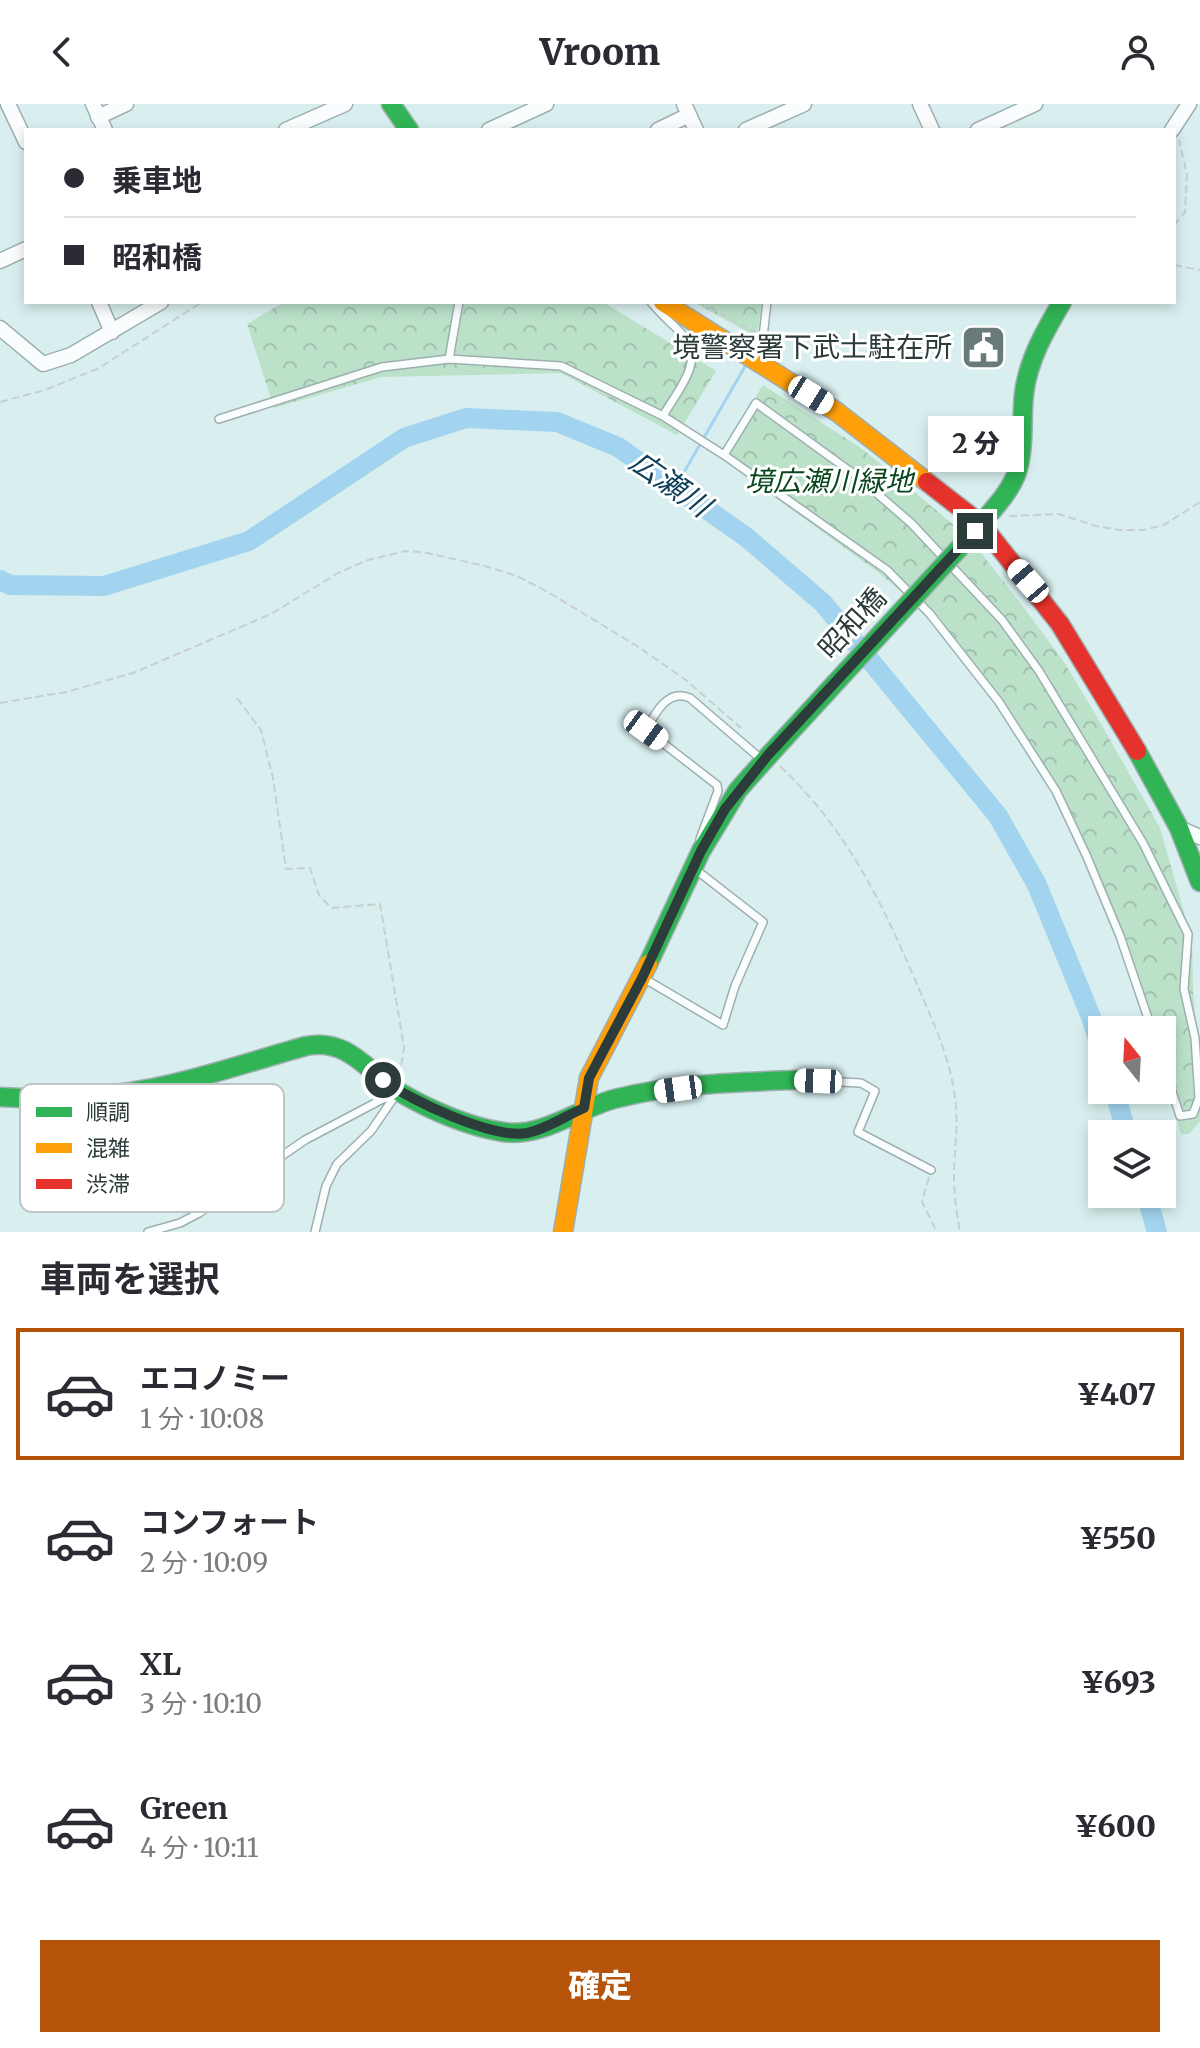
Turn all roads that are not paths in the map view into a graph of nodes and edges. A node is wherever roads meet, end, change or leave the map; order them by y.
1 (8, 104) edge
2 (126, 104) edge
3 (345, 104) edge
4 (391, 104) edge
5 (804, 104) edge
6 (920, 104) edge
7 (1035, 104) edge
8 (1189, 104) edge
9 (539, 105) edge
10 (0, 108) edge
11 (687, 110) edge
12 (772, 111) edge
13 (99, 117) edge
14 (291, 128) edge
15 (408, 128) edge
16 (493, 128) edge
17 (661, 128) edge
18 (749, 128) edge
19 (931, 128) edge
20 (982, 128) edge
21 (1173, 128) edge
22 (24, 138) edge
23 (24, 250) edge
24 (0, 261) edge
25 (100, 304) edge
26 (158, 304) edge
27 (459, 304) edge
28 (653, 304) edge
29 (666, 304) edge
30 (767, 304) edge
31 (1061, 304) edge
32 (0, 328) edge
33 (112, 332) junction
34 (763, 337) road end
35 (449, 359) junction
36 (663, 416) junction
37 (219, 419) dead end
38 (724, 455) junction
39 (978, 528) junction
40 (769, 758) junction
41 (1179, 828) junction
42 (1200, 837) edge
43 (697, 859) junction
44 (1200, 882) edge
45 (642, 978) junction
46 (1147, 1016) edge
47 (796, 1080) joint
48 (168, 1084) edge
49 (398, 1091) junction
50 (0, 1097) edge
51 (20, 1098) edge
52 (1176, 1104) edge
53 (584, 1108) junction
54 (284, 1154) edge
55 (931, 1170) road end
56 (200, 1212) edge
57 (148, 1232) edge
58 (315, 1232) edge
59 (563, 1232) edge

1 - 10 street
1 - 22 street
2 - 13 street
3 - 14 street
4 - 15 street
5 - 12 street
6 - 19 street
7 - 20 street
8 - 21 street
9 - 16 street
11 - 17 street
12 - 18 street
23 - 24 street
25 - 33 street
26 - 33 street
27 - 35 lane
28 - 36 lane
29 - 39 street
30 - 34 lane
31 - 39 street, 昭和橋
32 - 33 street
35 - 36 lane
35 - 37 lane
36 - 38 lane
38 - 46 lane
38 - 52 lane
39 - 40 street, 昭和橋, bridge
39 - 41 street
40 - 43 street, 昭和橋
40 - 43 lane
41 - 42 street
41 - 44 street
43 - 45 street, 昭和橋
43 - 45 lane
45 - 53 street, 昭和橋
47 - 53 street
47 - 55 lane
48 - 49 street
49 - 53 street
49 - 54 lane
49 - 58 lane
50 - 51 street
53 - 59 street, 昭和橋
56 - 57 lane

